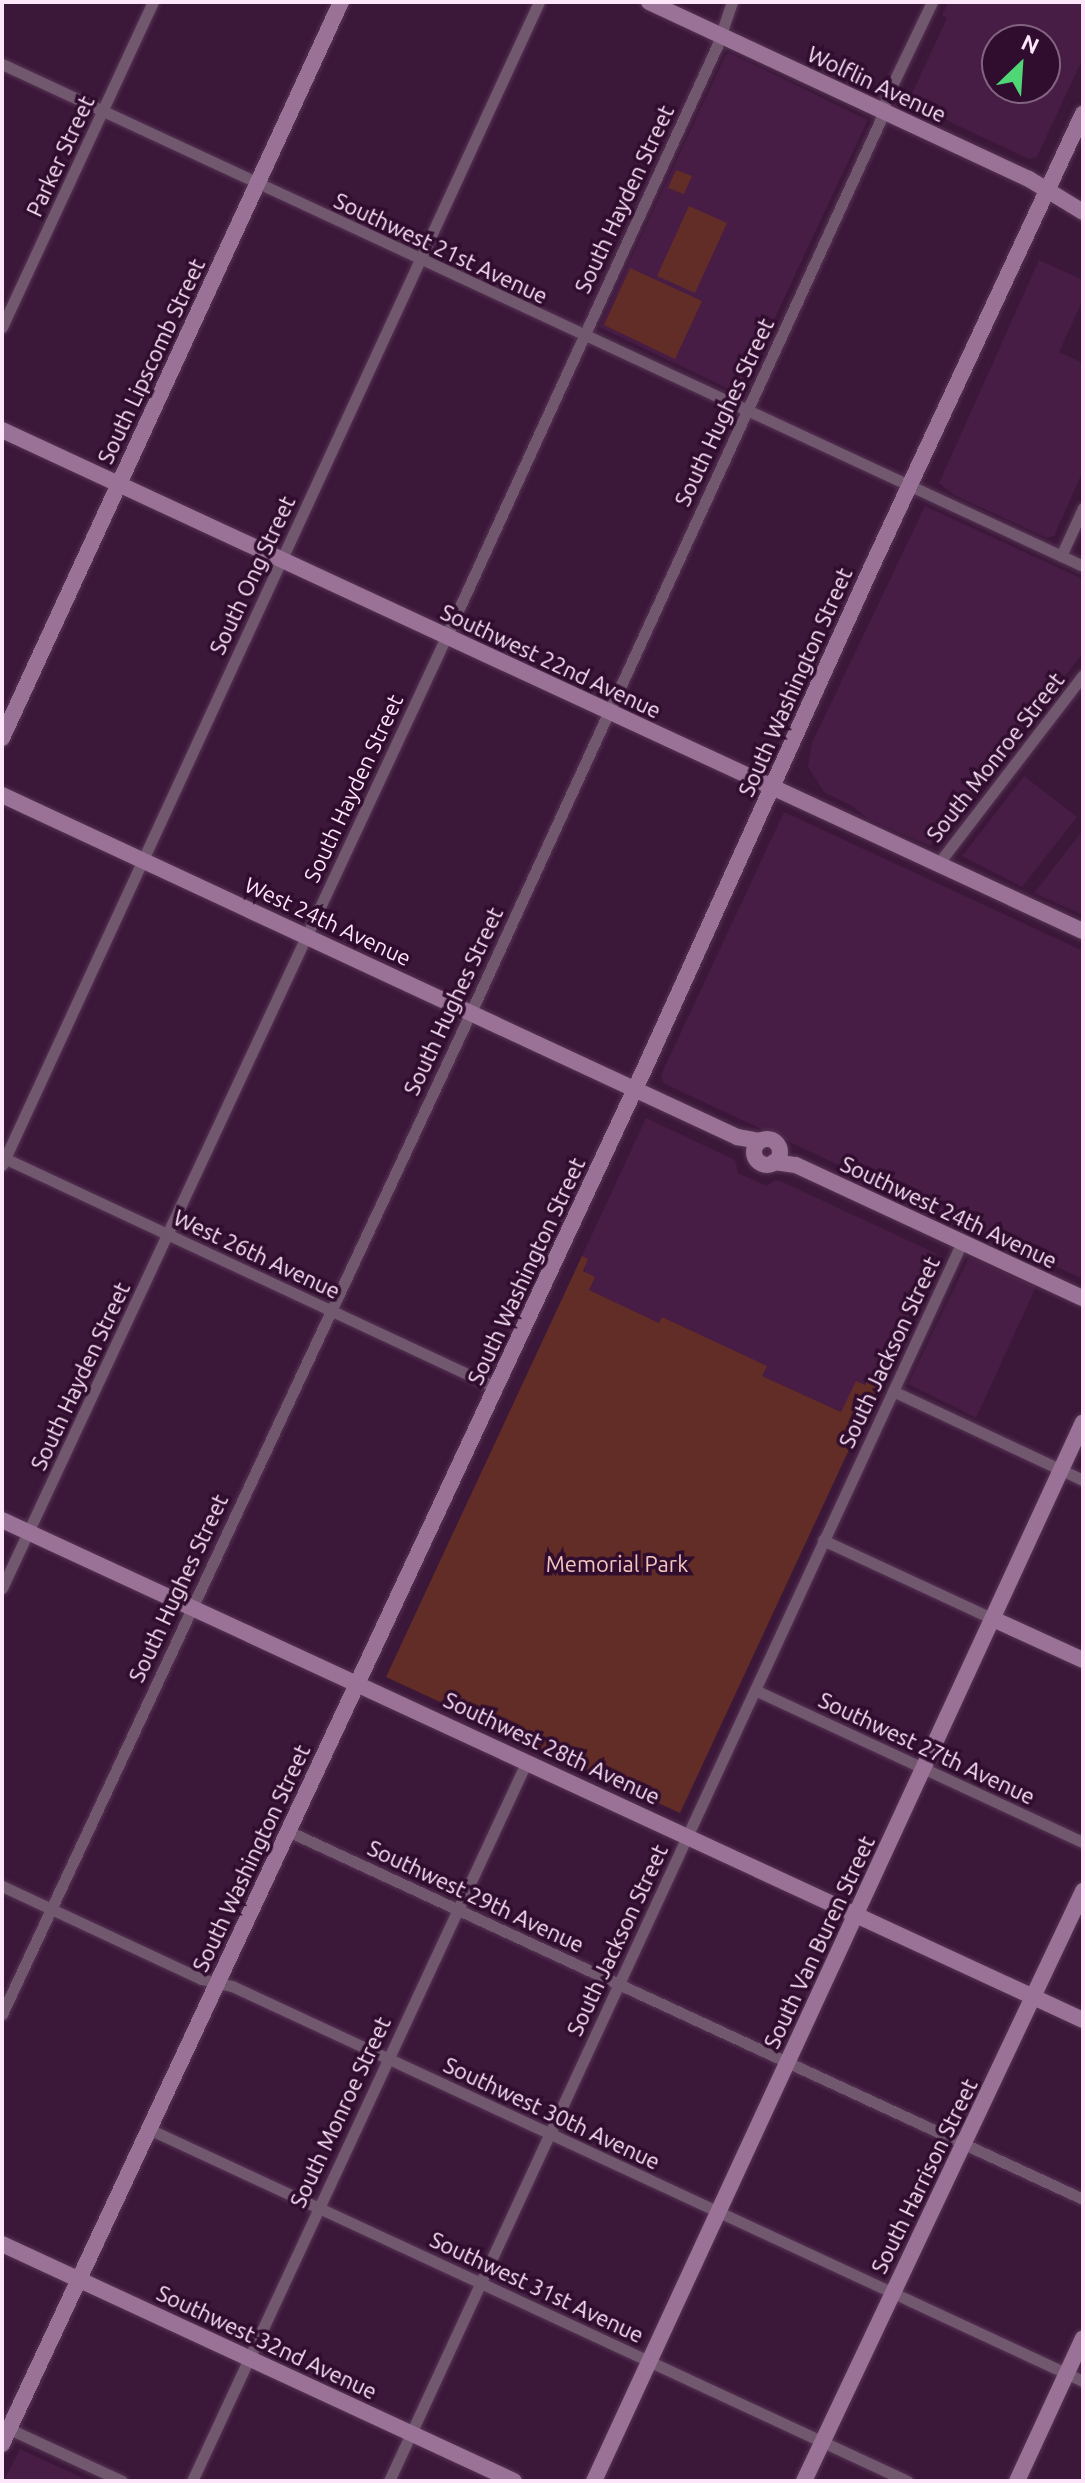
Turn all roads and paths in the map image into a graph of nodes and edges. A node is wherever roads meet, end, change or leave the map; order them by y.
1 (153, 2) edge
2 (341, 2) edge
3 (539, 2) edge
4 (649, 2) edge
5 (732, 2) edge
6 (932, 2) edge
7 (720, 35) junction
8 (2, 64) edge
9 (883, 111) junction
10 (102, 113) junction
11 (1083, 114) edge
12 (257, 184) junction
13 (1047, 190) junction
14 (1083, 212) edge
15 (420, 261) junction
16 (2, 327) edge
17 (582, 335) junction
18 (746, 411) junction
19 (2, 430) edge
20 (119, 486) junction
21 (909, 486) junction
22 (1083, 508) edge
23 (1061, 556) junction
24 (281, 560) junction
25 (1083, 566) edge
26 (446, 637) junction
27 (1083, 675) edge
28 (608, 709) junction
29 (2, 738) edge
30 (771, 787) junction
31 (2, 795) edge
32 (143, 858) junction
33 (938, 864) junction
34 (1083, 931) edge
35 (307, 935) junction
36 (471, 1012) junction
37 (635, 1089) junction
38 (3, 1160) edge
39 (168, 1235) junction
40 (962, 1242) junction
41 (1083, 1298) edge
42 (329, 1311) junction
43 (495, 1387) junction
44 (893, 1391) junction
45 (1083, 1422) edge
46 (1061, 1469) junction
47 (1083, 1480) edge
48 (2, 1520) edge
49 (28, 1532) junction
50 (823, 1540) junction
51 (2, 1588) edge
52 (191, 1608) junction
53 (993, 1619) junction
54 (1083, 1660) edge
55 (356, 1684) junction
56 (755, 1690) junction
57 (527, 1761) junction
58 (924, 1768) junction
59 (288, 1831) junction
60 (688, 1835) junction
61 (1083, 1842) edge
62 (2, 1886) edge
63 (1083, 1891) edge
64 (51, 1909) junction
65 (458, 1909) junction
66 (856, 1914) junction
67 (218, 1983) junction
68 (619, 1984) junction
69 (1034, 1997) junction
70 (2, 2014) edge
71 (1083, 2020) edge
72 (386, 2058) junction
73 (787, 2061) junction
74 (151, 2130) junction
75 (549, 2133) junction
76 (964, 2143) junction
77 (1083, 2199) edge
78 (317, 2207) junction
79 (717, 2212) junction
80 (2, 2244) edge
81 (79, 2280) junction
82 (481, 2283) junction
83 (892, 2293) junction
84 (1083, 2338) edge
85 (249, 2357) junction
86 (648, 2361) junction
87 (1066, 2373) junction
88 (1083, 2381) edge
89 (4, 2433) edge
90 (411, 2434) junction
91 (822, 2442) junction
92 (122, 2481) edge
93 (192, 2481) edge
94 (389, 2481) edge
95 (514, 2481) edge
96 (594, 2481) edge
97 (804, 2481) edge
98 (907, 2481) edge
99 (1017, 2481) edge

1 - 10 street, Parker Street
2 - 12 main road, South Lipscomb Street
3 - 15 street, South Ong Street
4 - 7 main road, Wolflin Avenue
5 - 7 street, South Hayden Street
6 - 9 street, South Hughes Street
7 - 9 main road, Wolflin Avenue
7 - 17 street, South Hayden Street
8 - 10 street, Southwest 21st Avenue
9 - 13 main road, Wolflin Avenue
9 - 18 street, South Hughes Street
10 - 12 street, Southwest 21st Avenue
10 - 16 street, Parker Street
11 - 13 main road, South Washington Street
12 - 15 street, Southwest 21st Avenue
12 - 20 main road, South Lipscomb Street
13 - 14 main road, Wolflin Avenue
13 - 21 main road, South Washington Street
15 - 17 street, Southwest 21st Avenue
15 - 24 street, South Ong Street
17 - 18 street, Southwest 21st Avenue
17 - 26 street, South Hayden Street
18 - 21 street, Southwest 21st Avenue
18 - 28 street, South Hughes Street
19 - 20 main road, Southwest 22nd Avenue
20 - 24 main road, Southwest 22nd Avenue
20 - 29 main road, South Lipscomb Street
21 - 23 street, Southwest 21st Avenue
21 - 30 main road, South Washington Street
22 - 23 street
23 - 25 street, Southwest 21st Avenue
24 - 26 main road, Southwest 22nd Avenue
24 - 32 street, South Ong Street
26 - 28 main road, Southwest 22nd Avenue
26 - 35 street, South Hayden Street
27 - 33 street, South Monroe Street
28 - 30 main road, Southwest 22nd Avenue
28 - 36 street, South Hughes Street
30 - 33 main road, Southwest 22nd Avenue
30 - 37 main road, South Washington Street
31 - 32 main road, West 24th Avenue
32 - 35 main road, West 24th Avenue
32 - 38 street, South Ong Street
33 - 34 main road, Southwest 22nd Avenue
35 - 36 main road, West 24th Avenue
35 - 39 street, South Hayden Street
36 - 37 main road, West 24th Avenue
36 - 42 street, South Hughes Street
37 - 40 main road, Southwest 24th Avenue
37 - 43 main road, South Washington Street
38 - 39 street, West 26th Avenue
39 - 42 street, West 26th Avenue
39 - 49 street, South Hayden Street
40 - 41 main road, Southwest 24th Avenue
40 - 44 street, South Jackson Street
42 - 43 street, West 26th Avenue
42 - 52 street, South Hughes Street
43 - 55 main road, South Washington Street
44 - 46 street
44 - 50 street, South Jackson Street
45 - 46 main road, South Van Buren Street
46 - 47 street
46 - 53 main road, South Van Buren Street
48 - 49 main road, Southwest 28th Avenue
49 - 51 street, South Hayden Street
49 - 52 main road, Southwest 28th Avenue
50 - 53 street
50 - 56 street, South Jackson Street
52 - 55 main road, Southwest 28th Avenue
52 - 64 street, South Hughes Street
53 - 54 main road
53 - 58 main road, South Van Buren Street
55 - 57 main road, Southwest 28th Avenue
55 - 59 main road, South Washington Street
56 - 58 street, Southwest 27th Avenue
56 - 60 street, South Jackson Street
57 - 60 main road, Southwest 28th Avenue
57 - 65 street, South Monroe Street
58 - 61 street, Southwest 27th Avenue
58 - 66 main road, South Van Buren Street
59 - 65 street, Southwest 29th Avenue
59 - 67 main road, South Washington Street
60 - 66 main road, Southwest 28th Avenue
60 - 68 street, South Jackson Street
62 - 64 street, Southwest 30th Avenue
63 - 69 main road, South Harrison Street
64 - 67 street, Southwest 30th Avenue
64 - 70 street, South Hughes Street
65 - 68 street, Southwest 29th Avenue
65 - 72 street, South Monroe Street
66 - 69 main road, Southwest 28th Avenue
66 - 73 main road, South Van Buren Street
67 - 72 street, Southwest 30th Avenue
67 - 74 main road, South Washington Street
68 - 73 street, Southwest 29th Avenue
68 - 75 street, South Jackson Street
69 - 71 main road, Southwest 28th Avenue
69 - 76 main road, South Harrison Street
72 - 75 street, Southwest 30th Avenue
72 - 78 street, South Monroe Street
73 - 76 street, Southwest 29th Avenue
73 - 79 main road, South Van Buren Street
74 - 78 street, Southwest 31st Avenue
74 - 81 main road, South Washington Street
75 - 79 street, Southwest 30th Avenue
75 - 82 street, South Jackson Street
76 - 77 street, Southwest 29th Avenue
76 - 83 main road, South Harrison Street
78 - 82 street, Southwest 31st Avenue
78 - 85 street, South Monroe Street
79 - 83 street, Southwest 30th Avenue
79 - 86 main road, South Van Buren Street
80 - 81 main road, Southwest 32nd Avenue
81 - 85 main road, Southwest 32nd Avenue
81 - 89 main road, South Washington Street
82 - 86 street, Southwest 31st Avenue
82 - 90 street, South Jackson Street
83 - 87 street, Southwest 30th Avenue
83 - 91 main road, South Harrison Street
84 - 87 main road
85 - 90 main road, Southwest 32nd Avenue
85 - 93 street, South Monroe Street
86 - 91 street, Southwest 31st Avenue
86 - 96 main road, South Van Buren Street
87 - 88 street, Southwest 30th Avenue
87 - 99 main road
89 - 92 street
90 - 94 street, South Jackson Street
90 - 95 main road, Southwest 32nd Avenue
91 - 97 main road, South Harrison Street
91 - 98 street, Southwest 31st Avenue

